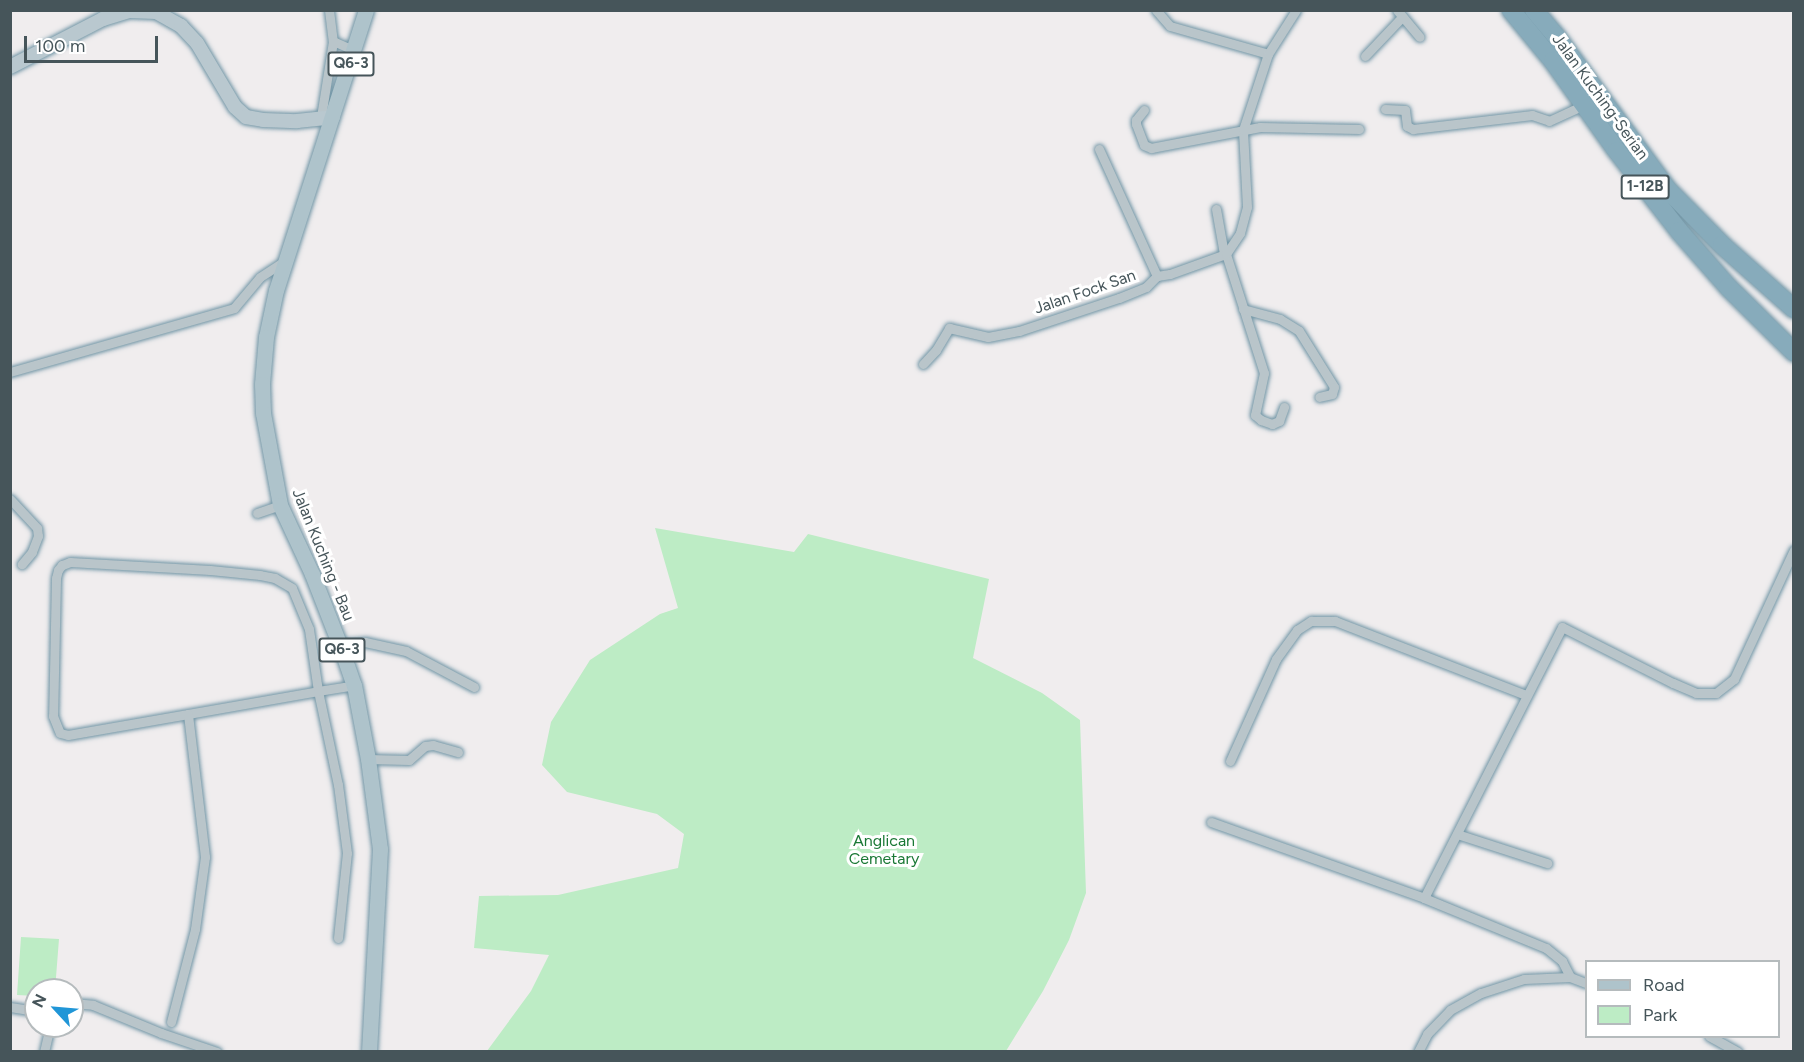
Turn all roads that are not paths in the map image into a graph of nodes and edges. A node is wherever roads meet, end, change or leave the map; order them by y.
1 (329, 10) edge
2 (366, 10) edge
3 (1156, 10) edge
4 (1296, 10) edge
5 (1510, 10) edge
6 (1534, 10) edge
7 (1400, 14) edge
8 (1420, 38) dead end
9 (333, 41) junction
10 (355, 51) junction
11 (1268, 54) junction
12 (1365, 56) dead end
13 (10, 67) edge
14 (1586, 104) junction
15 (1385, 109) dead end
16 (1144, 110) dead end
17 (327, 117) junction
18 (1359, 129) dead end
19 (1243, 130) junction
20 (1099, 149) dead end
21 (1216, 208) dead end
22 (1225, 254) junction
23 (286, 260) junction
24 (1157, 276) junction
25 (1244, 309) junction
26 (1794, 309) edge
27 (1794, 352) edge
28 (923, 364) dead end
29 (10, 372) edge
30 (1319, 398) dead end
31 (1284, 407) dead end
32 (10, 499) edge
33 (280, 506) junction
34 (257, 513) dead end
35 (1794, 550) edge
36 (22, 564) dead end
37 (339, 644) junction
38 (354, 685) junction
39 (474, 687) dead end
40 (318, 691) junction
41 (1526, 694) junction
42 (188, 714) junction
43 (458, 752) dead end
44 (368, 759) junction
45 (1230, 761) dead end
46 (1211, 822) dead end
47 (1456, 834) junction
48 (1547, 863) dead end
49 (1424, 898) junction
50 (338, 938) dead end
51 (1570, 977) junction
52 (1585, 982) edge
53 (84, 1005) edge
54 (171, 1022) dead end
55 (1713, 1038) edge
56 (217, 1052) edge
57 (369, 1052) edge
58 (1418, 1052) edge
59 (1738, 1052) edge

1 - 9 street
2 - 10 main road, Jalan Kuching - Bau / Q6-3
3 - 11 street
4 - 11 street
5 - 14 highway, Jalan Kuching-Serian / 1-12B
6 - 26 highway, Jalan Kuching-Serian
7 - 8 street
7 - 12 street
9 - 10 street
9 - 17 street
10 - 17 main road, Jalan Kuching - Bau / Q6-3
11 - 19 street
13 - 17 street
14 - 15 street
14 - 27 highway, Jalan Kuching-Serian / 1-12B
16 - 19 street
17 - 23 main road, Jalan Kuching - Bau / Q6-3
18 - 19 street
19 - 22 street
20 - 24 street
21 - 22 street
22 - 24 street, Jalan Fock San
22 - 25 street
23 - 29 street
23 - 33 main road, Jalan Kuching - Bau / Q6-3
24 - 28 street, Jalan Fock San
25 - 30 street
25 - 31 street
32 - 36 street
33 - 34 street
33 - 37 main road, Jalan Kuching - Bau / Q6-3
35 - 41 street
37 - 38 main road, Jalan Kuching - Bau / Q6-3
37 - 39 street
38 - 40 street
38 - 44 main road, Jalan Kuching - Bau / Q6-3
40 - 42 street
40 - 42 street
40 - 50 street
41 - 45 street
41 - 47 street
42 - 54 street
43 - 44 street
44 - 57 main road, Jalan Kuching - Bau / Q6-3
46 - 49 street
47 - 48 street
47 - 49 street
49 - 51 street
51 - 52 street
51 - 58 street
53 - 56 street
55 - 59 street

